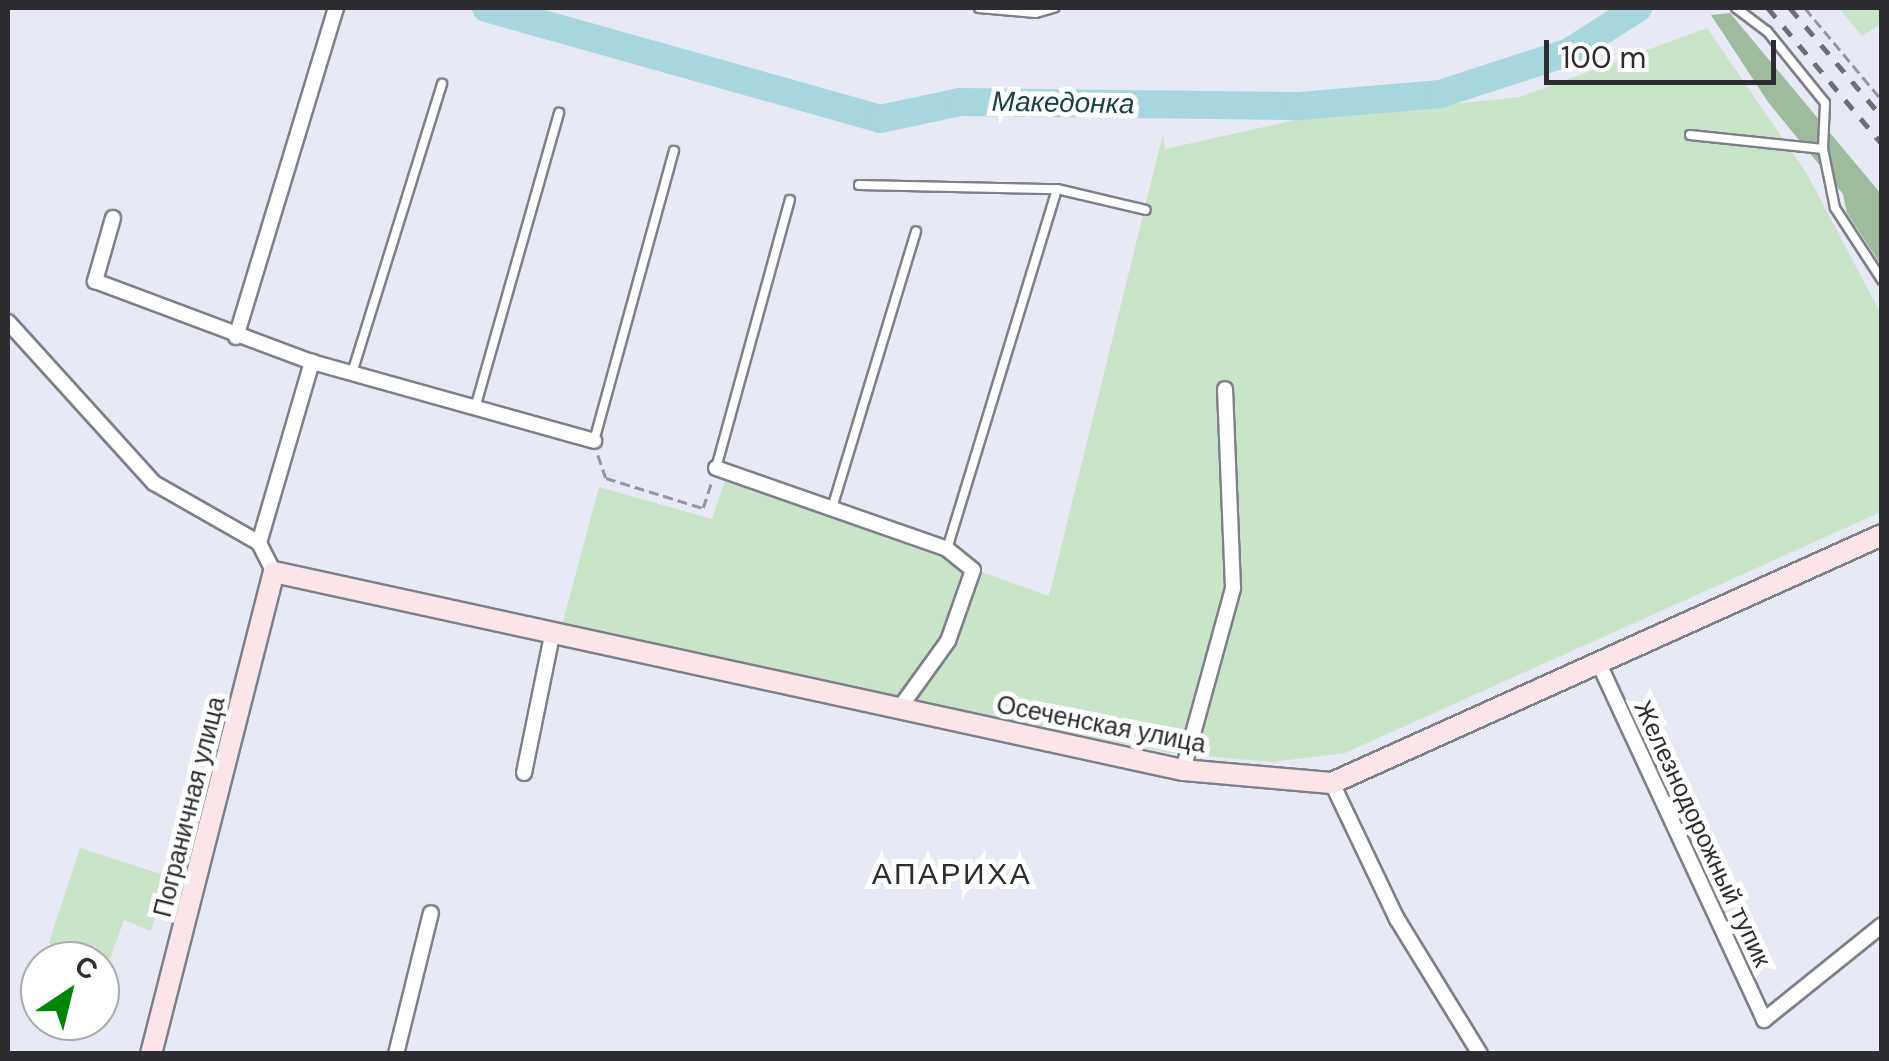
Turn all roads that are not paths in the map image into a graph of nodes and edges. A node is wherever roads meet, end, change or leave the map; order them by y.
1 (336, 8) edge
2 (979, 8) edge
3 (1054, 8) edge
4 (1736, 8) edge
5 (442, 84) dead end
6 (559, 113) dead end
7 (1690, 134) dead end
8 (1824, 149) junction
9 (674, 150) dead end
10 (859, 185) dead end
11 (1058, 189) junction
12 (790, 200) dead end
13 (1146, 210) dead end
14 (113, 218) dead end
15 (916, 231) dead end
16 (1882, 280) edge
17 (8, 322) edge
18 (236, 337) junction
19 (312, 362) junction
20 (352, 374) junction
21 (1226, 388) dead end
22 (475, 408) junction
23 (594, 441) joint
24 (716, 468) joint
25 (832, 508) junction
26 (1882, 535) edge
27 (259, 543) junction
28 (947, 550) junction
29 (274, 572) junction
30 (552, 635) junction
31 (1600, 666) junction
32 (898, 709) junction
33 (1183, 770) junction
34 (524, 773) dead end
35 (1332, 783) junction
36 (431, 913) dead end
37 (1882, 926) edge
38 (151, 1054) edge
39 (396, 1054) edge
40 (1480, 1054) edge

1 - 18 street
2 - 3 lane
4 - 8 lane
5 - 20 lane
6 - 22 lane
7 - 8 lane
8 - 16 lane
9 - 23 lane
10 - 11 lane
11 - 13 lane
11 - 28 lane
12 - 24 lane
14 - 18 street
15 - 25 lane
17 - 27 street
18 - 19 street
19 - 20 street
19 - 27 street
20 - 22 street
21 - 33 street
22 - 23 street
24 - 25 street
25 - 28 street
26 - 31 street, Осеченская улица
27 - 29 street
28 - 32 street
29 - 30 street, Осеченская улица
29 - 38 street, Пограничная улица
30 - 32 street, Осеченская улица
30 - 34 street
31 - 35 street, Осеченская улица
31 - 37 street, Железнодорожный тупик
32 - 33 street, Осеченская улица
33 - 35 street, Осеченская улица
35 - 40 street
36 - 39 street

